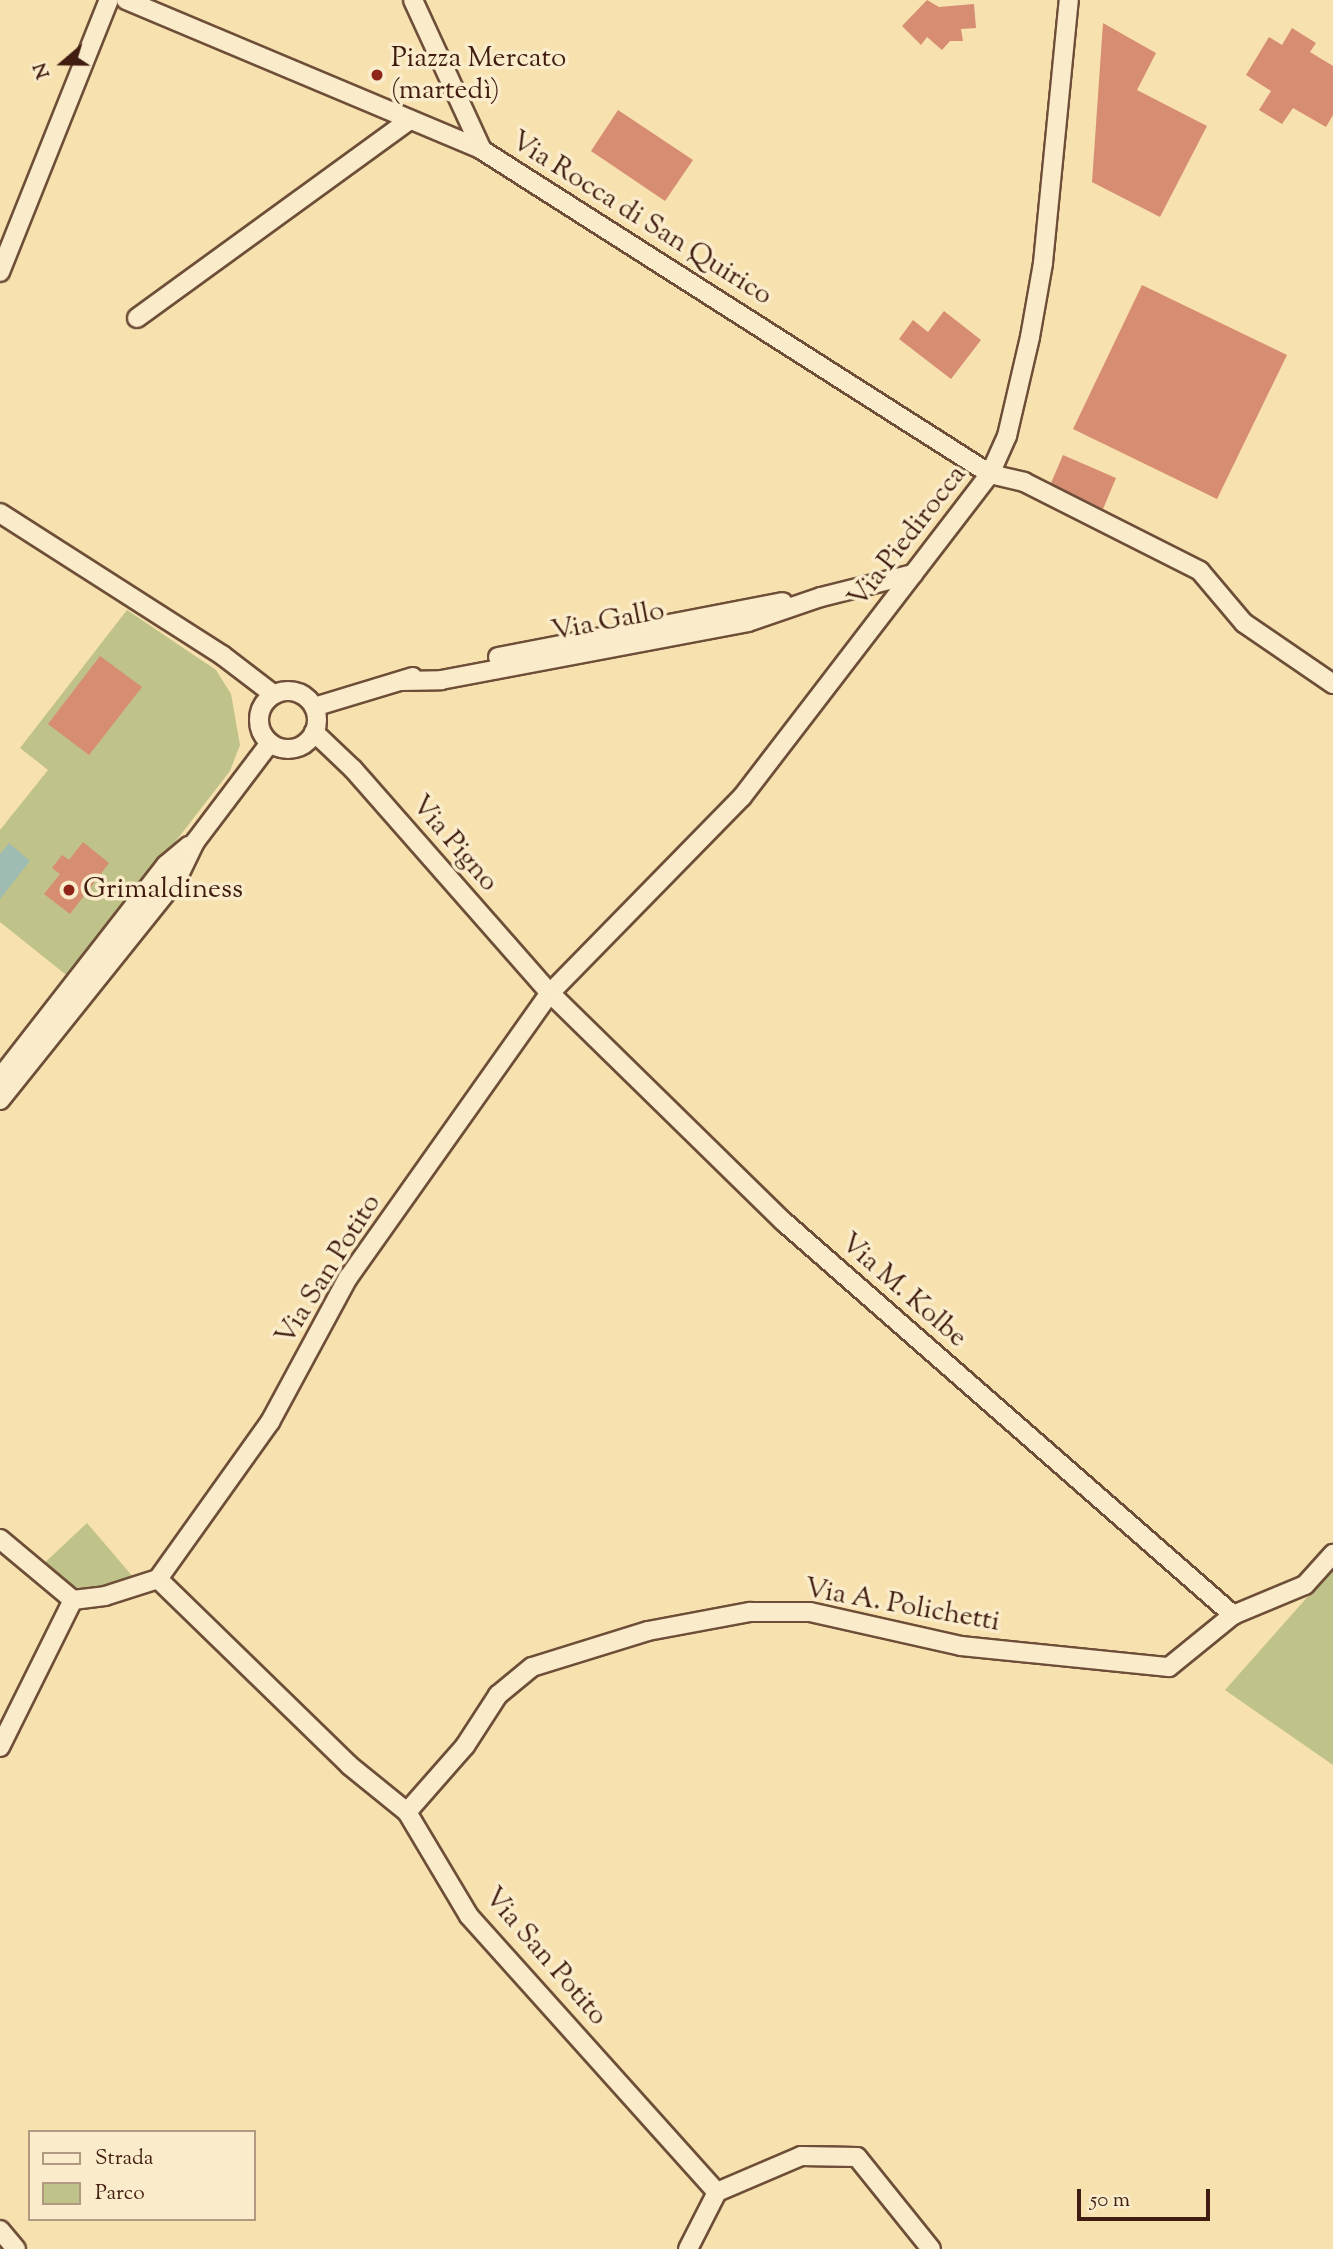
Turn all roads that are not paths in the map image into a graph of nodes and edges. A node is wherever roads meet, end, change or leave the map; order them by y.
1 (109, 0) edge
2 (127, 0) edge
3 (413, 0) edge
4 (1069, 0) edge
5 (410, 120) junction
6 (482, 150) junction
7 (0, 272) edge
8 (137, 318) dead end
9 (990, 474) junction
10 (0, 513) edge
11 (913, 574) junction
12 (1333, 684) edge
13 (273, 694) junction
14 (314, 707) junction
15 (314, 732) junction
16 (270, 743) junction
17 (195, 842) junction
18 (550, 993) junction
19 (0, 1077) edge
20 (0, 1100) edge
21 (0, 1539) edge
22 (1333, 1555) edge
23 (158, 1579) junction
24 (73, 1600) junction
25 (1233, 1615) junction
26 (0, 1747) edge
27 (407, 1812) junction
28 (717, 2192) junction
29 (0, 2230) edge
30 (16, 2249) edge
31 (688, 2249) edge
32 (931, 2249) edge

1 - 7 street
2 - 5 street, Via Rocca di San Quirico
3 - 6 street
4 - 9 street, Via Piedirocca
5 - 6 street, Via Rocca di San Quirico
5 - 8 street
6 - 9 street, Via Rocca di San Quirico
9 - 11 street, Via Piedirocca
9 - 12 street, Via Rocca di San Quirico
10 - 13 street
11 - 14 street, Via Gallo
11 - 18 street, Via Piedirocca
13 - 14 street
13 - 16 street
14 - 15 street
15 - 16 street
15 - 18 street, Via Pigno
16 - 17 street
17 - 19 street
17 - 20 street
18 - 23 street, Via San Potito
18 - 25 street, Via M. Kolbe
21 - 24 street
22 - 25 street, Via A. Polichetti
23 - 24 street
23 - 27 street, Via San Potito
24 - 26 street
25 - 27 street, Via A. Polichetti
27 - 28 street, Via San Potito
28 - 31 street
28 - 32 street
29 - 30 street

